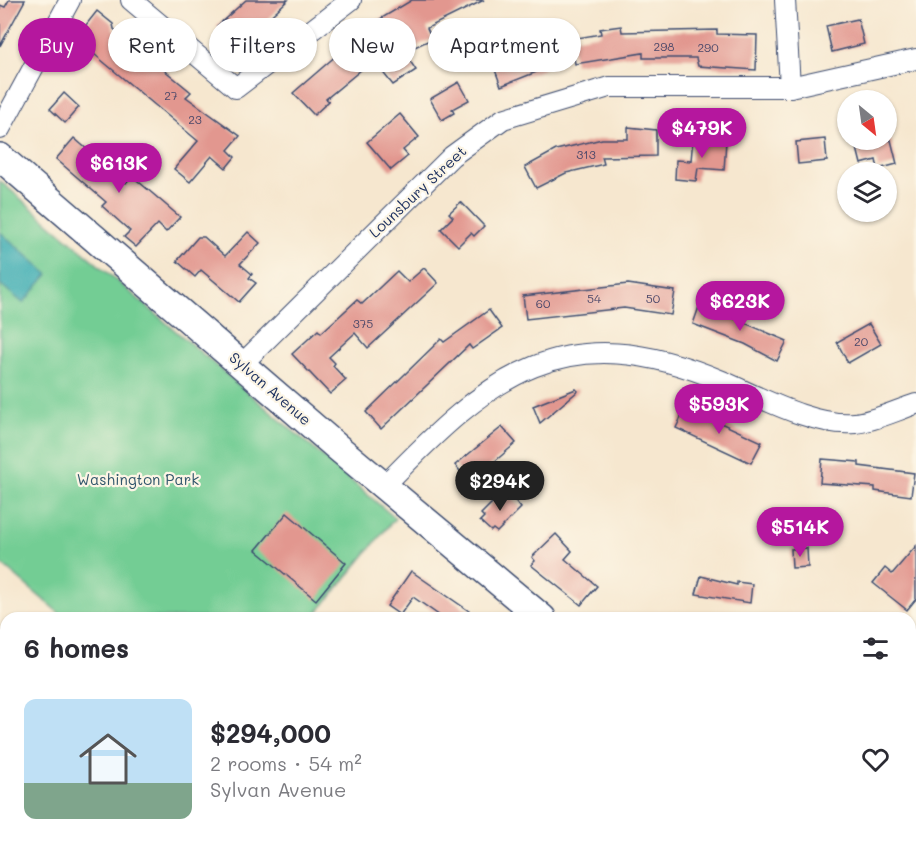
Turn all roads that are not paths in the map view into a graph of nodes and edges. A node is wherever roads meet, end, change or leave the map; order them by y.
1 (70, 0) edge
2 (131, 0) edge
3 (351, 0) edge
4 (785, 0) edge
5 (916, 59) edge
6 (790, 87) junction
7 (0, 129) edge
8 (0, 157) edge
9 (242, 364) junction
10 (916, 404) edge
11 (384, 486) junction
12 (535, 612) edge

1 - 7 street
2 - 3 street
4 - 6 street
5 - 6 street, Lounsbury Street
6 - 9 street, Lounsbury Street
8 - 9 street, Sylvan Avenue
9 - 11 street, Sylvan Avenue
10 - 11 street
11 - 12 street, Sylvan Avenue

